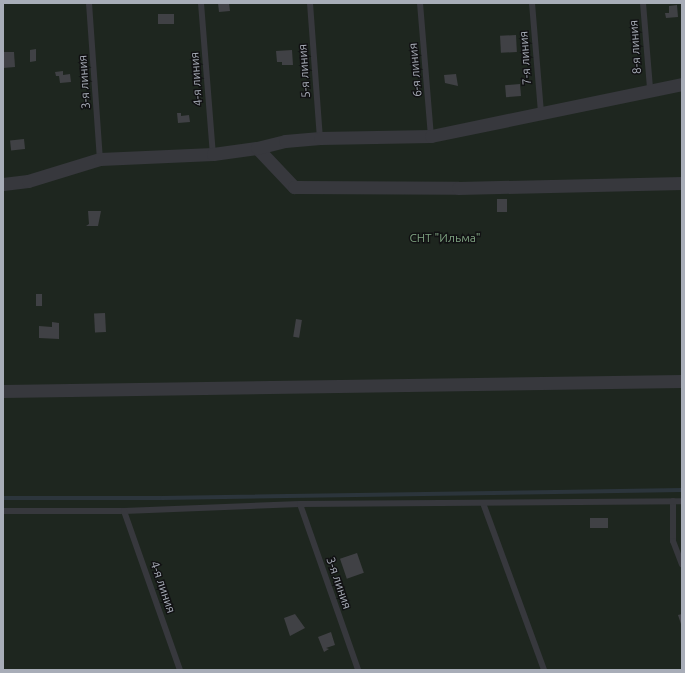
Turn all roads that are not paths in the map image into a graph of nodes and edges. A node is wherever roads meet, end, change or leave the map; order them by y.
1 (89, 3) edge
2 (201, 3) edge
3 (310, 3) edge
4 (420, 3) edge
5 (532, 3) edge
6 (643, 3) edge
7 (682, 84) edge
8 (650, 89) junction
9 (541, 112) junction
10 (431, 136) junction
11 (320, 138) junction
12 (258, 148) junction
13 (213, 154) junction
14 (100, 159) junction
15 (682, 183) edge
16 (3, 184) edge
17 (682, 381) edge
18 (3, 391) edge
19 (673, 501) junction
20 (682, 501) edge
21 (483, 502) junction
22 (300, 504) junction
23 (3, 511) edge
24 (124, 511) junction
25 (682, 564) edge
26 (180, 670) edge
27 (358, 670) edge
28 (544, 670) edge

1 - 14 lane, 3-я линия
2 - 13 lane, 4-я линия
3 - 11 lane, 5-я линия
4 - 10 lane, 6-я линия
5 - 9 lane, 7-я линия
6 - 8 lane, 8-я линия
7 - 8 street
8 - 9 street
9 - 10 street
10 - 11 street
11 - 12 street
12 - 13 street
12 - 15 street
13 - 14 street
14 - 16 street
17 - 18 street
19 - 20 lane
19 - 21 lane
19 - 25 lane
21 - 22 lane
21 - 28 lane
22 - 24 lane
22 - 27 lane, 3-я линия
23 - 24 lane
24 - 26 lane, 4-я линия

